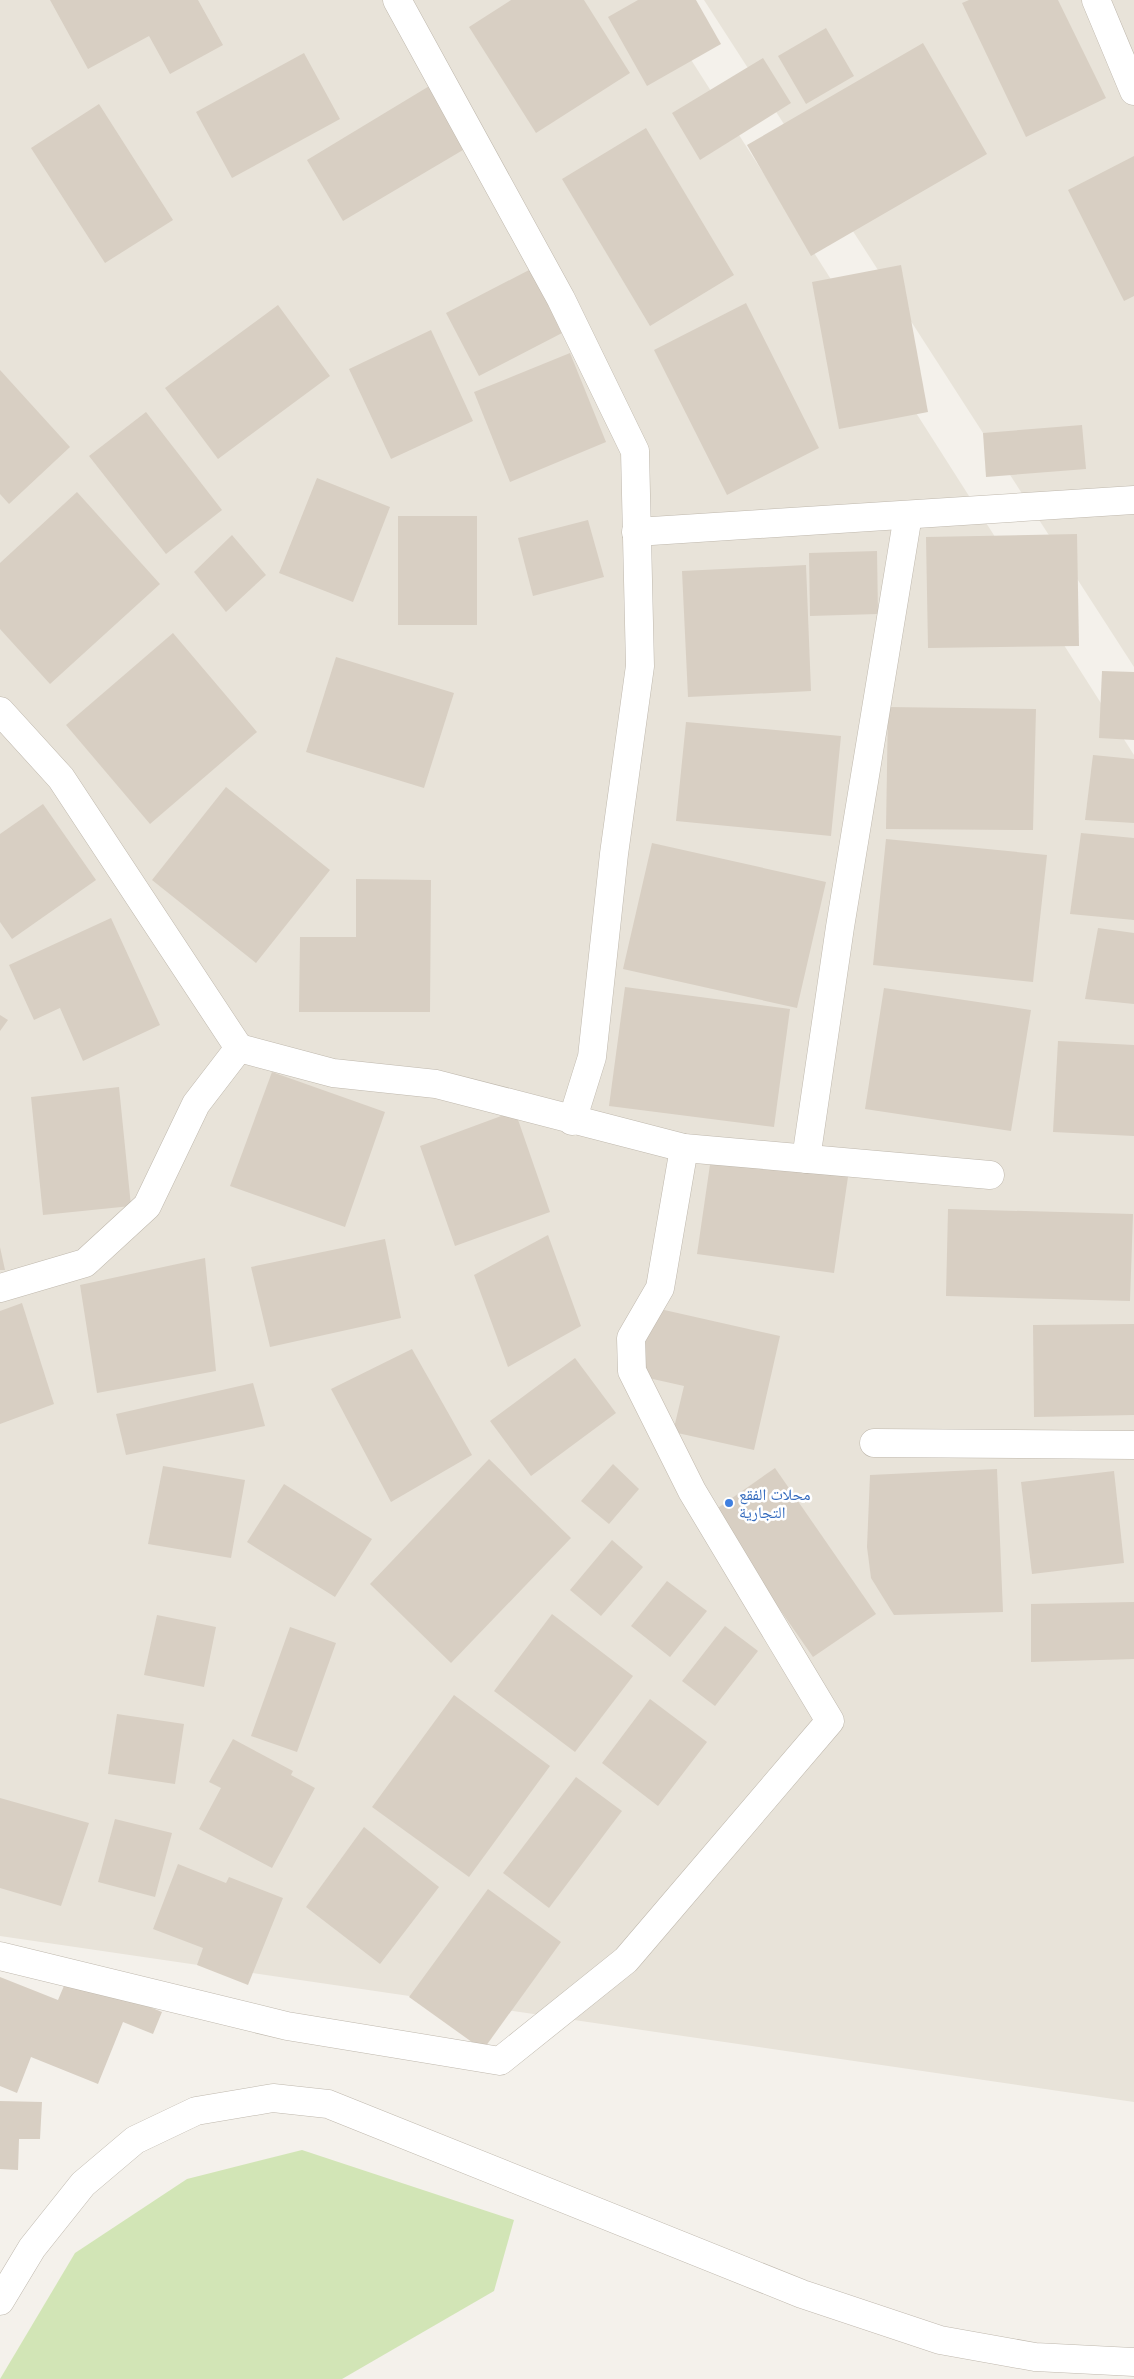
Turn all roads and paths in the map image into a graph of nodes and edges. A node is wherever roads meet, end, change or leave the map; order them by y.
1 (397, 0) edge
2 (1096, 0) edge
3 (1134, 91) edge
4 (1134, 500) edge
5 (908, 514) junction
6 (636, 532) junction
7 (0, 711) edge
8 (239, 1048) junction
9 (572, 1121) junction
10 (684, 1148) junction
11 (806, 1159) junction
12 (990, 1175) dead end
13 (0, 1288) edge
14 (874, 1443) dead end
15 (1134, 1445) edge
16 (0, 1956) edge
17 (0, 2301) edge
18 (1134, 2362) edge

1 - 6 street
2 - 3 street
4 - 5 street
5 - 6 street
5 - 11 street
6 - 9 street
7 - 8 street
8 - 9 street
8 - 13 street
9 - 10 street
10 - 11 street
10 - 16 street
11 - 12 street
14 - 15 street
17 - 18 street

